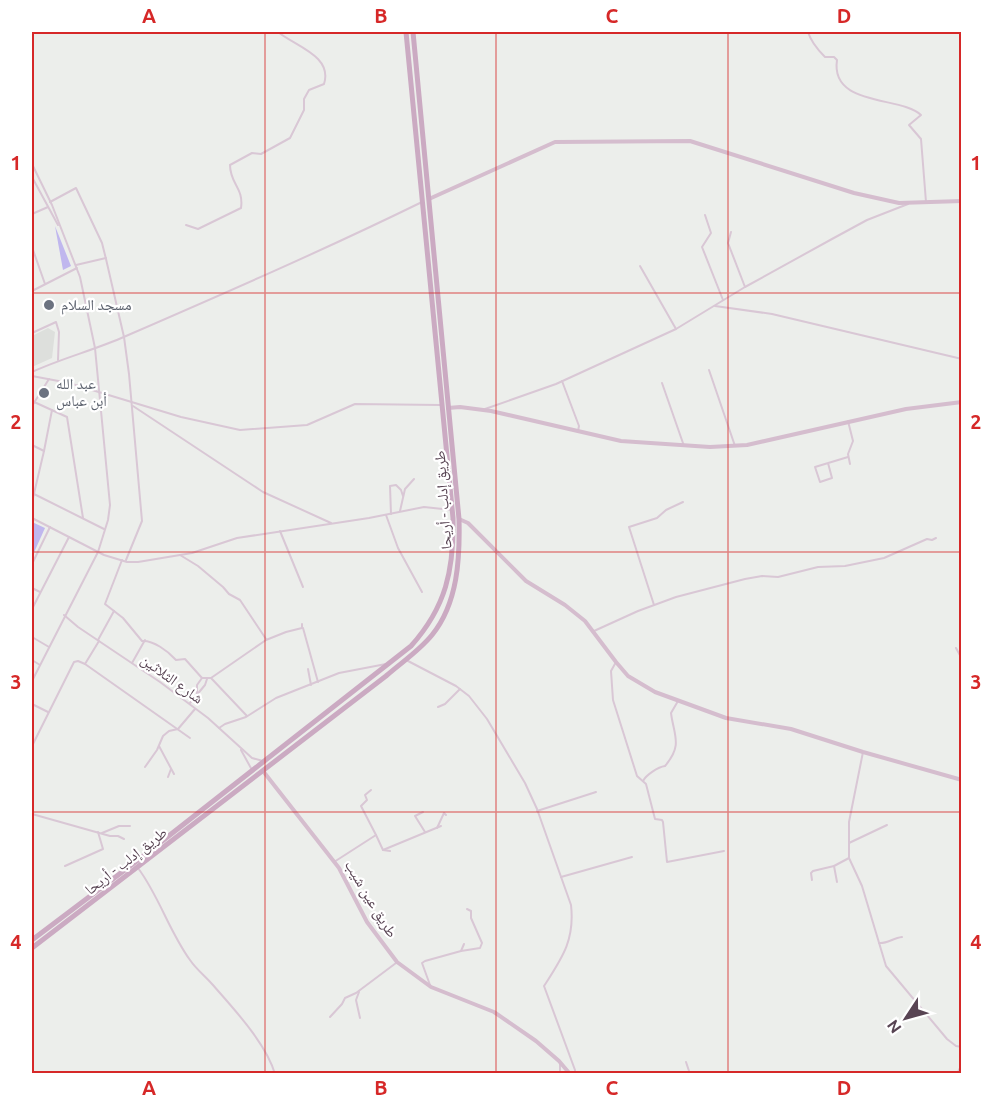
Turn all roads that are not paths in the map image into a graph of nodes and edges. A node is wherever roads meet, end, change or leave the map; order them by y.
1 (278, 32) edge
2 (406, 32) edge
3 (413, 32) edge
4 (808, 32) edge
5 (32, 164) edge
6 (32, 177) edge
7 (425, 200) junction
8 (962, 201) edge
9 (910, 202) junction
10 (926, 202) junction
11 (51, 203) junction
12 (47, 207) junction
13 (32, 214) edge
14 (705, 215) dead end
15 (186, 225) dead end
16 (61, 230) junction
17 (731, 232) dead end
18 (32, 247) edge
19 (106, 258) junction
20 (640, 266) dead end
21 (76, 267) junction
22 (45, 284) junction
23 (746, 287) junction
24 (32, 291) edge
25 (723, 300) junction
26 (715, 306) junction
27 (676, 329) junction
28 (32, 333) edge
29 (124, 337) junction
30 (95, 348) junction
31 (962, 359) edge
32 (58, 360) junction
33 (709, 370) dead end
34 (32, 374) edge
35 (50, 378) junction
36 (562, 381) junction
37 (662, 383) dead end
38 (100, 393) junction
39 (33, 401) edge
40 (962, 402) edge
41 (131, 404) junction
42 (32, 406) edge
43 (445, 406) junction
44 (52, 410) junction
45 (483, 410) junction
46 (848, 422) junction
47 (578, 431) junction
48 (32, 445) edge
49 (684, 446) junction
50 (735, 446) junction
51 (44, 451) junction
52 (848, 457) junction
53 (450, 460) junction
54 (828, 463) junction
55 (850, 464) dead end
56 (414, 479) dead end
57 (33, 493) edge
58 (403, 496) junction
59 (32, 502) edge
60 (683, 502) dead end
61 (452, 510) junction
62 (400, 511) junction
63 (391, 514) junction
64 (386, 515) junction
65 (32, 518) edge
66 (83, 518) junction
67 (459, 519) junction
68 (332, 523) junction
69 (50, 527) junction
70 (104, 529) junction
71 (280, 531) junction
72 (69, 537) junction
73 (936, 538) dead end
74 (98, 552) junction
75 (180, 555) junction
76 (122, 560) junction
77 (126, 561) junction
78 (32, 564) edge
79 (303, 587) dead end
80 (32, 588) edge
81 (40, 592) junction
82 (422, 592) dead end
83 (654, 605) junction
84 (32, 609) edge
85 (114, 611) junction
86 (64, 615) junction
87 (594, 631) junction
88 (32, 637) edge
89 (145, 640) junction
90 (266, 640) junction
91 (98, 641) junction
92 (49, 646) junction
93 (956, 648) dead end
94 (962, 659) edge
95 (32, 660) edge
96 (405, 660) junction
97 (616, 662) junction
98 (132, 663) junction
99 (389, 663) junction
100 (85, 664) junction
101 (40, 665) junction
102 (308, 669) dead end
103 (202, 678) junction
104 (211, 678) junction
105 (207, 679) junction
106 (32, 681) edge
107 (318, 682) junction
108 (311, 685) junction
109 (460, 689) junction
110 (197, 694) junction
111 (678, 702) junction
112 (32, 704) edge
113 (189, 704) junction
114 (438, 707) dead end
115 (195, 709) junction
116 (48, 712) junction
117 (247, 716) junction
118 (219, 728) junction
119 (178, 729) junction
120 (190, 738) dead end
121 (237, 745) junction
122 (32, 746) edge
123 (159, 746) junction
124 (282, 751) junction
125 (863, 752) junction
126 (264, 761) junction
127 (145, 767) dead end
128 (171, 769) junction
129 (252, 770) junction
130 (262, 770) junction
131 (174, 774) dead end
132 (168, 777) dead end
133 (962, 780) edge
134 (643, 781) junction
135 (371, 790) dead end
136 (596, 792) dead end
137 (537, 811) junction
138 (423, 812) dead end
139 (32, 814) edge
140 (446, 815) dead end
141 (887, 825) dead end
142 (130, 826) dead end
143 (98, 832) junction
144 (425, 832) junction
145 (102, 833) junction
146 (376, 836) junction
147 (123, 839) dead end
148 (849, 843) junction
149 (383, 850) junction
150 (724, 851) dead end
151 (390, 852) dead end
152 (632, 857) dead end
153 (849, 858) junction
154 (334, 862) junction
155 (65, 866) dead end
156 (834, 866) junction
157 (138, 867) junction
158 (561, 877) junction
159 (812, 880) dead end
160 (837, 882) dead end
161 (467, 909) dead end
162 (902, 937) dead end
163 (35, 940) edge
164 (879, 943) junction
165 (464, 944) dead end
166 (32, 948) edge
167 (461, 951) junction
168 (397, 962) junction
169 (431, 987) junction
170 (359, 990) junction
171 (330, 1017) dead end
172 (360, 1018) dead end
173 (962, 1047) edge
174 (559, 1061) junction
175 (686, 1062) dead end
176 (962, 1064) edge
177 (275, 1074) edge
178 (560, 1074) edge
179 (570, 1074) edge
180 (575, 1074) edge
181 (690, 1074) edge
182 (957, 1074) edge

1 - 15 street
2 - 7 main road, طريق إدلب - أريحا
3 - 7 main road, طريق إدلب - أريحا
4 - 10 street
5 - 11 street
6 - 12 street
7 - 9 street
7 - 29 street
7 - 43 main road, طريق إدلب - أريحا
8 - 10 street
9 - 10 street
9 - 23 street
11 - 12 street
11 - 16 street
11 - 19 street
12 - 13 street
12 - 16 street
14 - 25 street
16 - 21 street
17 - 23 street
18 - 22 street
19 - 21 street
19 - 29 street
20 - 27 street
21 - 22 street
21 - 30 street
22 - 24 street
23 - 25 street
25 - 26 street
26 - 27 street
26 - 31 street
27 - 36 street
28 - 32 street
29 - 30 street
29 - 41 street
30 - 32 street
30 - 38 street
32 - 34 street
33 - 50 street
34 - 35 street
35 - 38 street
35 - 39 street
36 - 45 street
36 - 47 street
37 - 49 street
38 - 41 street
38 - 70 street
39 - 42 street
39 - 44 street
40 - 46 street
41 - 43 street
41 - 68 street
41 - 77 street
43 - 45 street
43 - 53 main road, طريق إدلب - أريحا
44 - 51 street
44 - 66 street
45 - 47 street
46 - 50 street
46 - 52 street
47 - 49 street
48 - 51 street
49 - 50 street
51 - 57 street
52 - 54 street
52 - 55 street
53 - 61 main road, طريق إدلب - أريحا
53 - 67 main road, طريق إدلب - أريحا
54 - 54 street
56 - 58 street
57 - 59 street
57 - 66 street
58 - 62 street
58 - 63 street
60 - 83 street
61 - 62 street
61 - 99 main road, طريق إدلب - أريحا
62 - 63 street
63 - 64 street
64 - 68 street
64 - 82 street
65 - 69 street
66 - 70 street
67 - 87 street
67 - 96 main road, طريق إدلب - أريحا
68 - 71 street
69 - 72 street
69 - 78 street
70 - 74 street
71 - 75 street
71 - 79 street
72 - 74 street
72 - 81 street
73 - 83 street
74 - 76 street
74 - 86 street
75 - 77 street
75 - 90 street
76 - 77 street
76 - 85 street
80 - 81 street
81 - 84 street
83 - 87 street
85 - 89 street
85 - 91 street
86 - 91 street, شارع الثلاثين
86 - 92 street
87 - 97 street
88 - 92 street
89 - 98 street
89 - 103 street
90 - 104 street
90 - 107 street
91 - 98 street, شارع الثلاثين
91 - 100 street
92 - 101 street
93 - 94 street
95 - 101 street
96 - 109 street
96 - 124 main road, طريق إدلب - أريحا
97 - 111 street
97 - 134 street
98 - 113 street, شارع الثلاثين
99 - 107 street
99 - 124 main road, طريق إدلب - أريحا
100 - 116 street
100 - 119 street
101 - 106 street
102 - 108 street
103 - 105 street
103 - 110 street
104 - 105 street
104 - 117 street
105 - 110 street
107 - 108 street
108 - 117 street
109 - 114 street
109 - 137 street
110 - 113 street
111 - 125 street
111 - 134 street
112 - 116 street
113 - 115 street, شارع الثلاثين
115 - 118 street, شارع الثلاثين
115 - 119 street
116 - 122 street
117 - 118 street
118 - 121 street, شارع الثلاثين
119 - 120 street
119 - 123 street
121 - 126 street, شارع الثلاثين
121 - 129 street
123 - 127 street
123 - 128 street
124 - 126 main road, طريق إدلب - أريحا
124 - 130 main road, طريق إدلب - أريحا
125 - 133 street
125 - 148 street
126 - 129 main road, طريق إدلب - أريحا
128 - 131 street
128 - 132 street
129 - 163 main road, طريق إدلب - أريحا
130 - 154 street, طريق عين شيب
130 - 157 main road, طريق إدلب - أريحا
134 - 150 street
135 - 146 street
136 - 137 street
137 - 158 street
138 - 144 street
139 - 143 street
140 - 144 street
141 - 148 street
142 - 145 street
143 - 145 street
143 - 155 street
144 - 149 street
145 - 147 street
146 - 149 street
146 - 154 street
148 - 153 street
149 - 151 street
152 - 158 street
153 - 156 street
153 - 164 street
154 - 168 street, طريق عين شيب
156 - 159 street
156 - 160 street
157 - 163 main road, طريق إدلب - أريحا
157 - 177 street
158 - 180 street
161 - 167 street
162 - 164 street
163 - 166 main road, طريق إدلب - أريحا
164 - 173 street
165 - 167 street
167 - 169 street
168 - 169 street, طريق عين شيب
168 - 170 street
169 - 174 street, طريق عين شيب
170 - 171 street
170 - 172 street
174 - 178 street
174 - 179 street, طريق عين شيب
175 - 181 street
176 - 182 street

